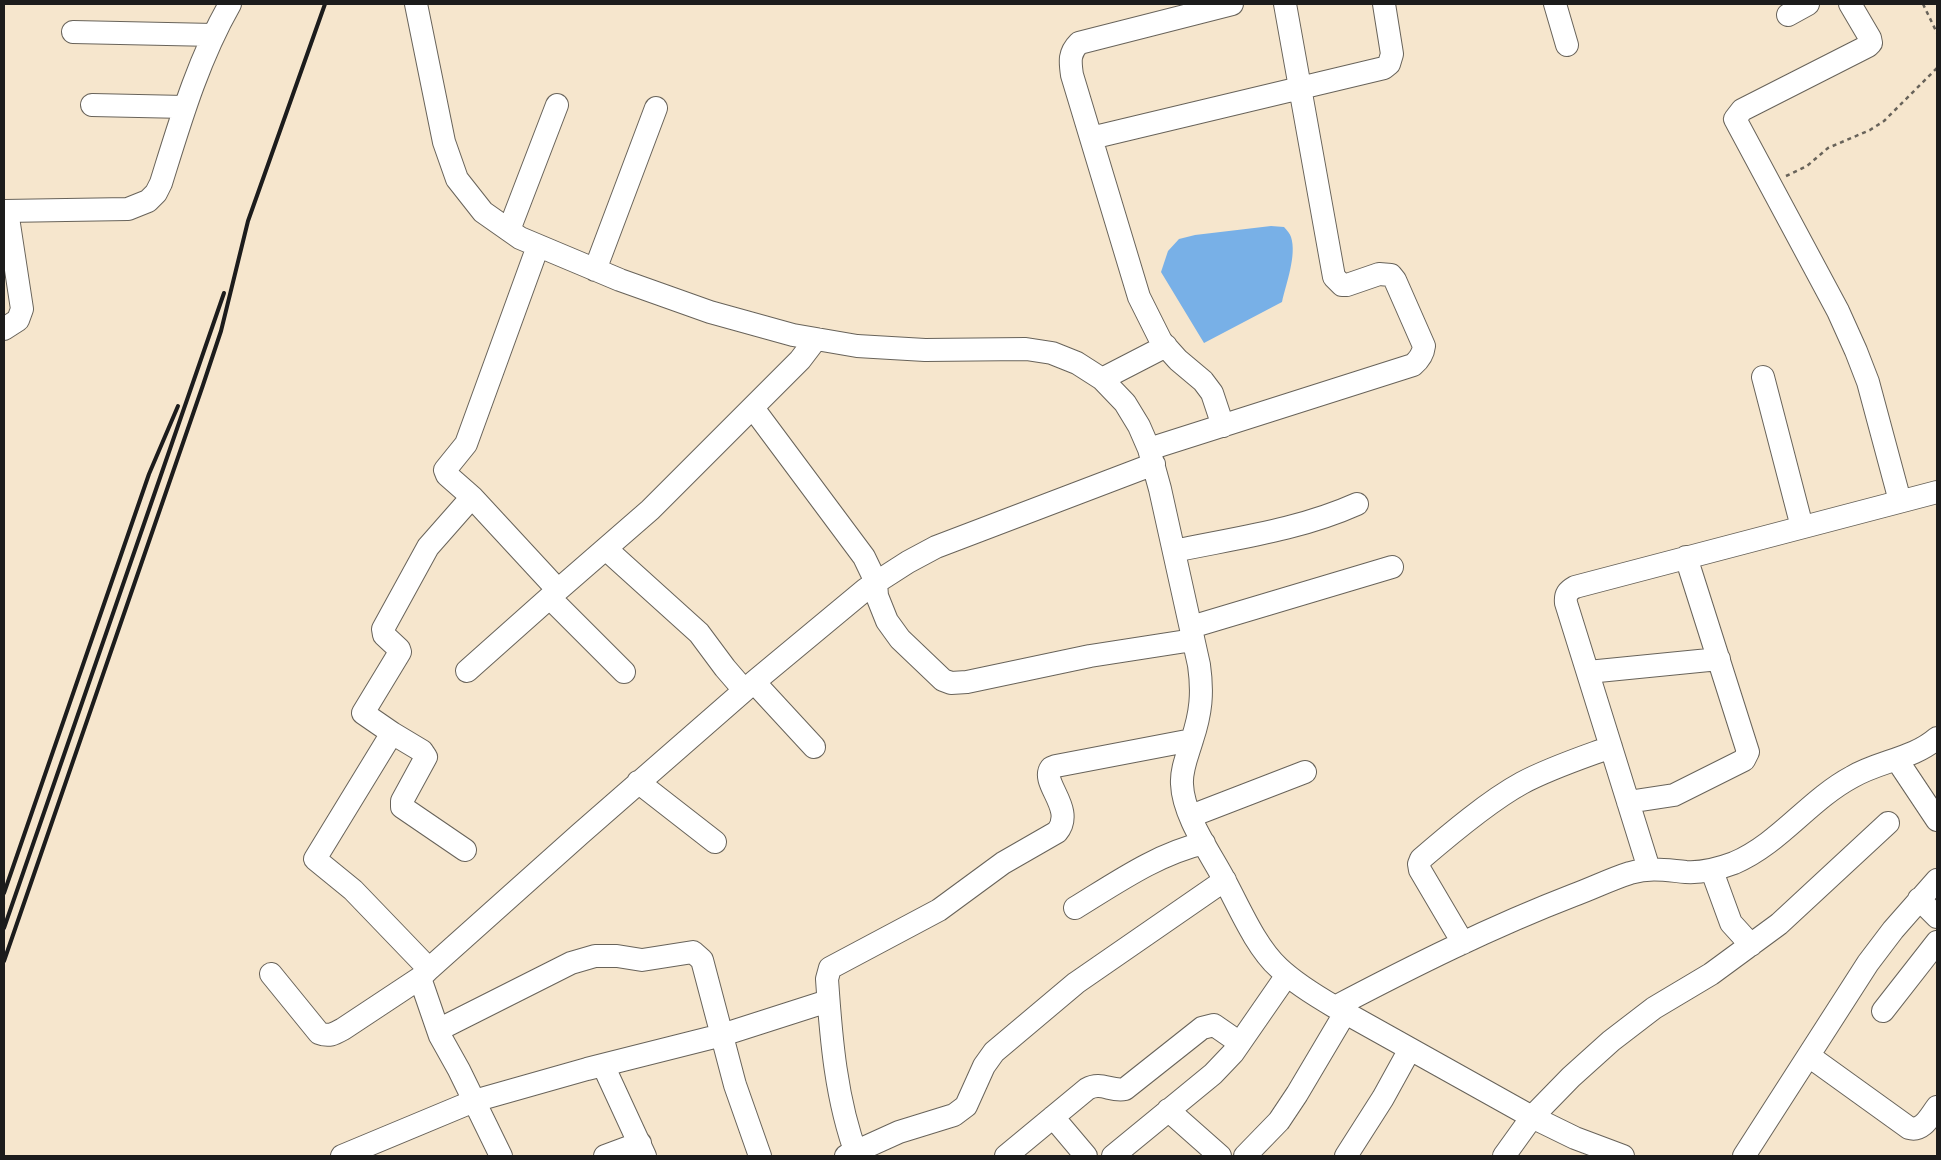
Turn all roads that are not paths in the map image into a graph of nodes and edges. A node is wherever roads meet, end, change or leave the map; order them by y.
1 (230, 4) edge
2 (416, 4) edge
3 (1232, 4) edge
4 (1285, 4) edge
5 (1384, 4) edge
6 (1555, 4) edge
7 (1808, 4) edge
8 (1850, 4) edge
9 (1190, 9) edge
10 (1788, 15) dead end
11 (73, 32) dead end
12 (214, 35) junction
13 (1567, 45) dead end
14 (1300, 88) junction
15 (92, 105) dead end
16 (557, 105) dead end
17 (185, 107) junction
18 (656, 108) dead end
19 (1091, 138) junction
20 (5, 211) edge
21 (509, 230) junction
22 (538, 246) junction
23 (595, 270) junction
24 (4, 329) edge
25 (816, 339) junction
26 (1166, 346) junction
27 (1763, 376) dead end
28 (1102, 379) junction
29 (753, 408) junction
30 (1223, 426) junction
31 (1152, 457) junction
32 (1937, 492) edge
33 (472, 497) junction
34 (1900, 501) junction
35 (1357, 504) dead end
36 (1802, 527) junction
37 (606, 549) junction
38 (1174, 551) junction
39 (1686, 557) junction
40 (1392, 567) dead end
41 (876, 582) junction
42 (554, 594) junction
43 (1192, 634) junction
44 (1719, 659) junction
45 (467, 671) dead end
46 (624, 672) dead end
47 (1588, 672) junction
48 (749, 686) junction
49 (392, 733) junction
50 (1937, 738) edge
51 (1192, 740) junction
52 (814, 747) dead end
53 (1611, 747) junction
54 (1897, 760) junction
55 (1305, 772) dead end
56 (638, 782) junction
57 (1628, 802) junction
58 (1191, 816) junction
59 (1937, 820) edge
60 (1888, 823) dead end
61 (715, 842) dead end
62 (1204, 843) junction
63 (465, 850) dead end
64 (1649, 869) junction
65 (1712, 871) junction
66 (1225, 880) junction
67 (1937, 880) edge
68 (1919, 900) junction
69 (1075, 908) dead end
70 (1937, 917) edge
71 (1937, 942) edge
72 (1463, 943) junction
73 (1752, 945) junction
74 (271, 974) dead end
75 (425, 974) junction
76 (1287, 974) junction
77 (828, 1002) junction
78 (1340, 1010) junction
79 (1883, 1011) dead end
80 (438, 1030) junction
81 (722, 1035) junction
82 (1240, 1043) junction
83 (1410, 1049) junction
84 (1809, 1056) junction
85 (603, 1065) junction
86 (474, 1101) junction
87 (1937, 1107) edge
88 (1168, 1110) junction
89 (1053, 1117) junction
90 (1532, 1118) junction
91 (643, 1150) edge
92 (853, 1155) edge
93 (342, 1156) edge
94 (501, 1156) edge
95 (604, 1156) edge
96 (760, 1156) edge
97 (1006, 1156) edge
98 (1086, 1156) edge
99 (1113, 1156) edge
100 (1220, 1156) edge
101 (1244, 1156) edge
102 (1346, 1156) edge
103 (1504, 1156) edge
104 (1623, 1156) edge
105 (1744, 1156) edge

1 - 12 street
2 - 21 street
3 - 9 street
4 - 14 street
5 - 14 street
6 - 13 street
7 - 10 street
8 - 34 street
9 - 19 street
11 - 12 street
12 - 17 street
14 - 19 street
14 - 30 street
15 - 17 street
16 - 21 street
17 - 20 street
18 - 23 street
19 - 26 street
20 - 24 street
21 - 22 street
22 - 23 street
22 - 33 street
23 - 25 street
25 - 28 street
25 - 29 street
26 - 28 street
26 - 30 street
27 - 36 street
28 - 31 street
29 - 37 street
29 - 41 street
30 - 31 street
31 - 38 street
31 - 41 street
32 - 34 street
33 - 42 street
33 - 49 street
34 - 36 street
35 - 38 street
36 - 39 street
37 - 42 street
37 - 48 street
38 - 43 street
39 - 44 street
39 - 47 street
40 - 43 street
41 - 43 street
41 - 48 street
42 - 45 street
42 - 46 street
43 - 51 street
44 - 47 street
44 - 57 street
47 - 53 street
48 - 52 street
48 - 56 street
49 - 63 street
49 - 75 street
50 - 54 street
51 - 58 street
51 - 77 street
53 - 57 street
53 - 72 street
54 - 59 street
54 - 65 street
55 - 58 street
56 - 61 street
56 - 75 street
57 - 64 street
58 - 62 street
60 - 73 street
62 - 66 street
62 - 69 street
64 - 65 street
64 - 72 street
65 - 73 street
66 - 76 street
66 - 92 street
67 - 68 street
68 - 70 street
68 - 84 street
71 - 79 street
72 - 78 street
73 - 90 street
74 - 75 street
75 - 80 street
76 - 78 street
76 - 82 street
77 - 81 street
77 - 92 street
78 - 83 street
78 - 101 street
80 - 81 street
80 - 86 street
81 - 85 street
81 - 96 street
82 - 88 street
82 - 89 street
83 - 90 street
83 - 102 street
84 - 87 street
84 - 105 street
85 - 86 street
85 - 91 street
86 - 93 street
86 - 94 street
88 - 99 street
88 - 100 street
89 - 97 street
89 - 98 street
90 - 103 street
90 - 104 street
91 - 95 street

